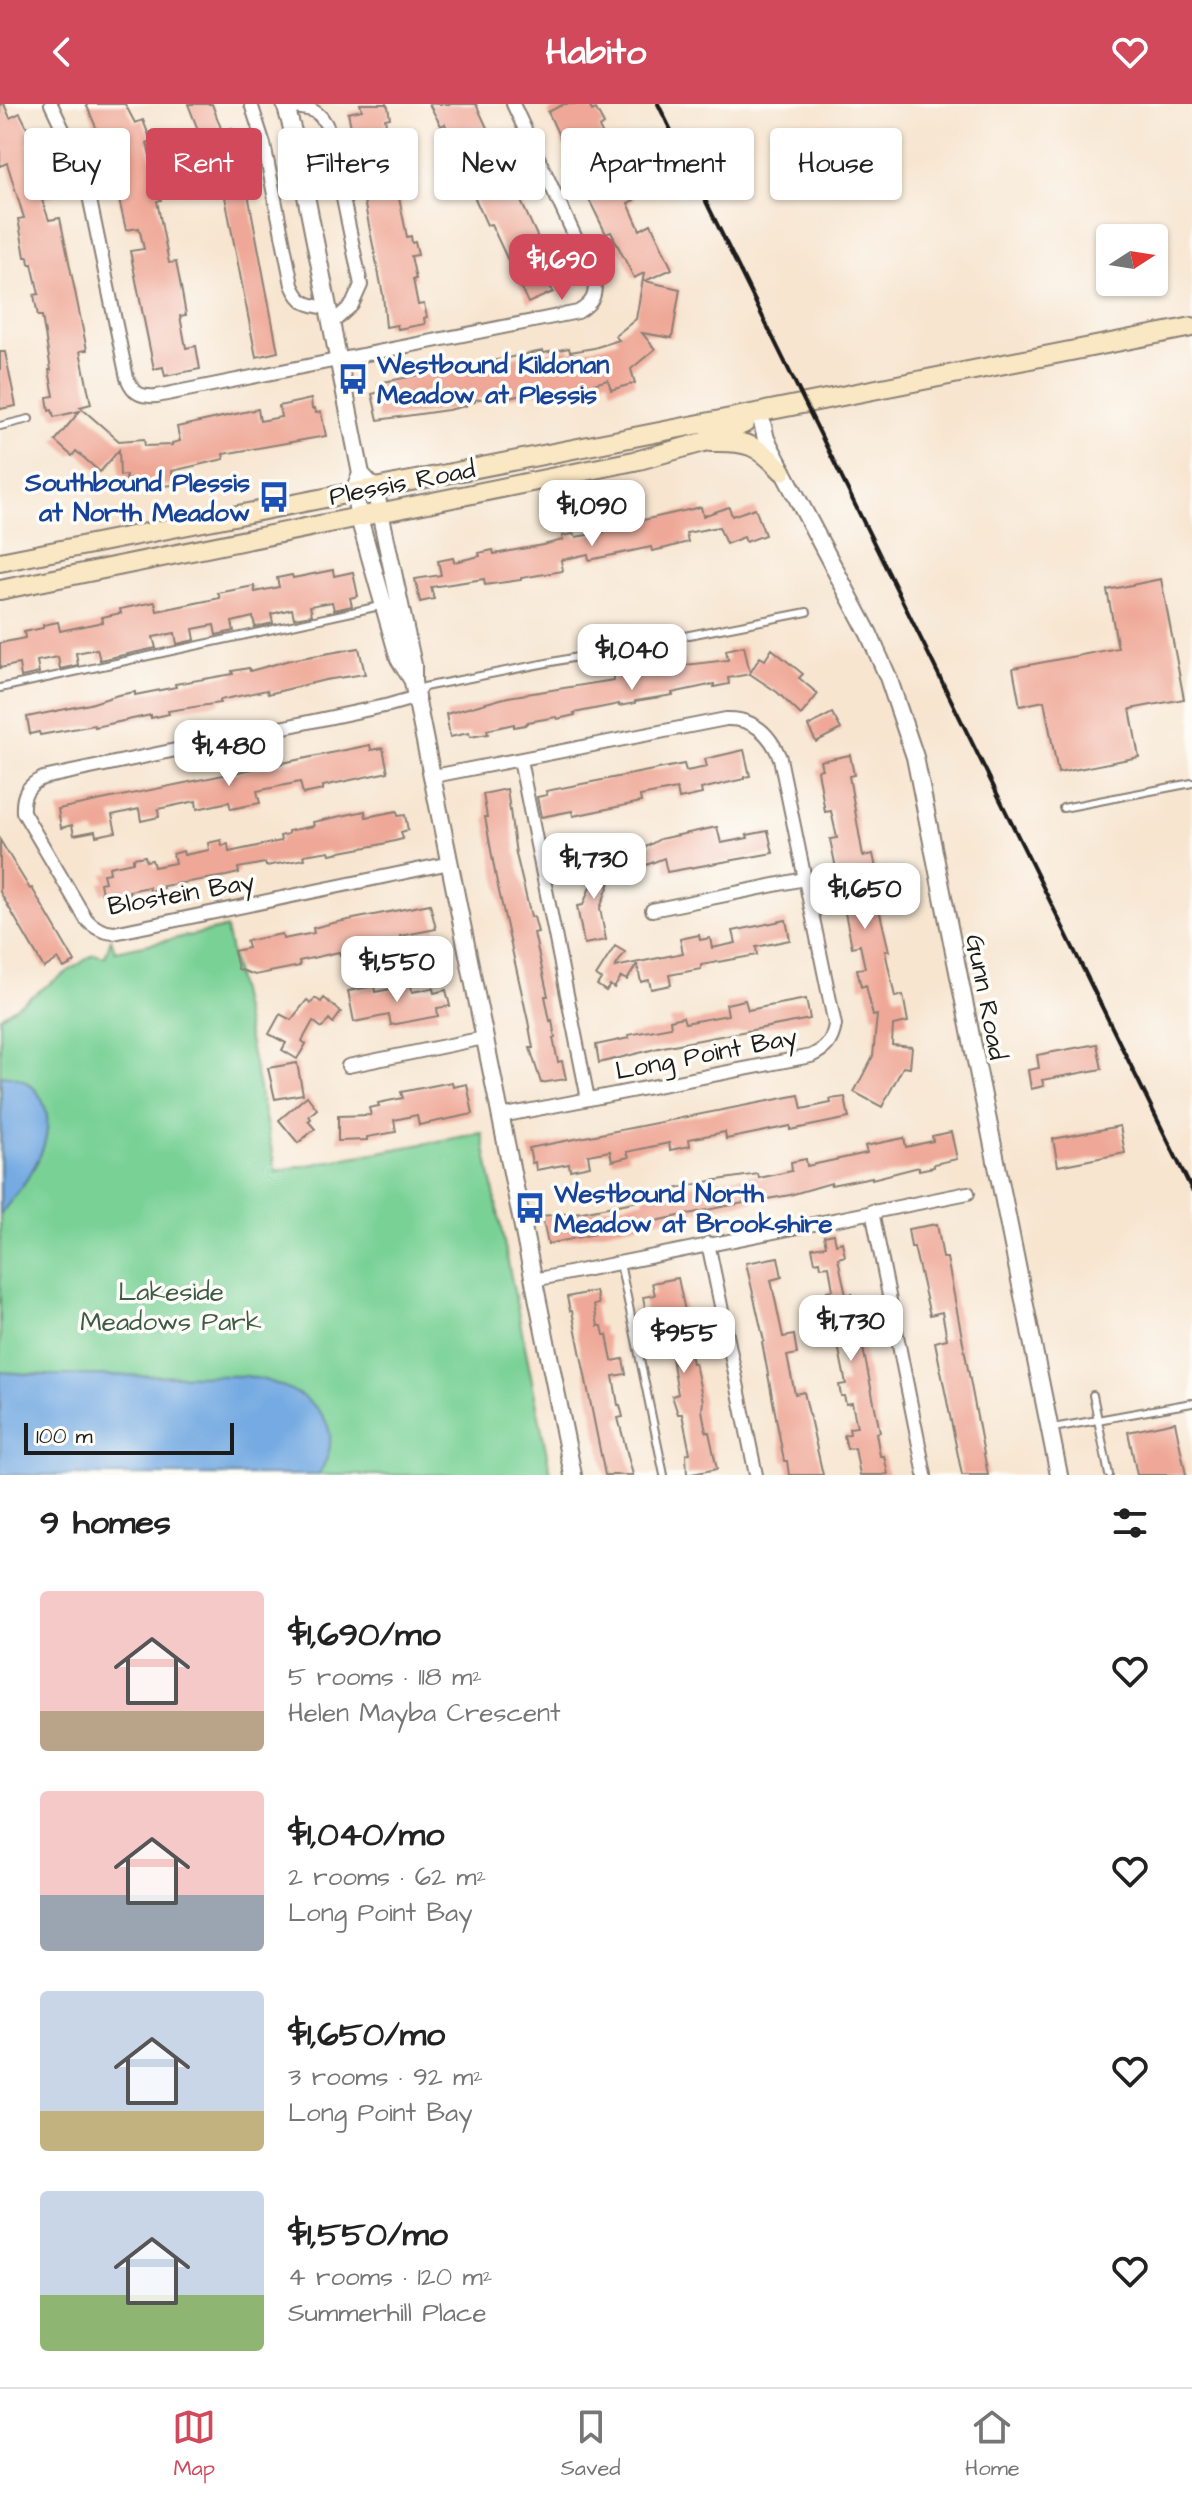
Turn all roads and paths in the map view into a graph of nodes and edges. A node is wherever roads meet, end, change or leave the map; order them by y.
1 (51, 104) edge
2 (251, 104) edge
3 (513, 104) edge
4 (286, 106) edge
5 (330, 316) junction
6 (1192, 327) edge
7 (339, 359) junction
8 (760, 414) junction
9 (29, 419) dead end
10 (0, 426) edge
11 (704, 442) junction
12 (782, 471) junction
13 (358, 483) junction
14 (375, 489) junction
15 (381, 513) junction
16 (359, 518) junction
17 (0, 562) edge
18 (0, 590) edge
19 (399, 601) junction
20 (382, 605) junction
21 (807, 612) dead end
22 (0, 688) edge
23 (415, 689) junction
24 (520, 760) junction
25 (434, 776) junction
26 (1192, 783) edge
27 (1063, 808) dead end
28 (450, 863) junction
29 (804, 879) junction
30 (652, 910) dead end
31 (484, 1038) junction
32 (348, 1066) dead end
33 (588, 1099) junction
34 (501, 1116) junction
35 (968, 1193) dead end
36 (872, 1211) junction
37 (708, 1243) junction
38 (620, 1262) junction
39 (534, 1280) junction
40 (1093, 1395) dead end
41 (1192, 1403) edge
42 (1098, 1420) junction
43 (1050, 1429) junction
44 (573, 1475) edge
45 (664, 1475) edge
46 (756, 1475) edge
47 (925, 1475) edge
48 (1059, 1475) edge
49 (1109, 1475) edge

1 - 7 street
2 - 5 street
3 - 7 street
4 - 5 street
4 - 5 street
5 - 7 street
6 - 8 main road, Plessis Road
7 - 13 street
8 - 11 main road, Plessis Road
8 - 12 street, Gunn Road
8 - 14 main road, Plessis Road
9 - 10 lane
11 - 12 main road
11 - 15 main road, Plessis Road
12 - 43 street, Gunn Road
13 - 14 main road, Plessis Road
13 - 16 street
13 - 17 main road, Plessis Road
14 - 15 street
15 - 16 main road, Plessis Road
15 - 19 street
16 - 18 main road, Plessis Road
16 - 20 street
19 - 20 lane
19 - 23 street
20 - 22 lane
20 - 23 street
21 - 23 lane
23 - 25 street
23 - 28 street, Blostein Bay
24 - 25 street, Long Point Bay
24 - 29 street, Long Point Bay
24 - 33 street
25 - 28 street
26 - 27 lane
28 - 31 street
29 - 30 street
29 - 33 street, Long Point Bay
31 - 32 street
31 - 34 street
33 - 34 street, Long Point Bay
34 - 39 street
35 - 36 street
36 - 37 street
36 - 47 street
37 - 38 street
37 - 46 street
38 - 39 street
38 - 45 lane
39 - 44 street
40 - 42 lane
41 - 42 lane
42 - 43 lane
42 - 49 lane
43 - 48 street, Gunn Road

